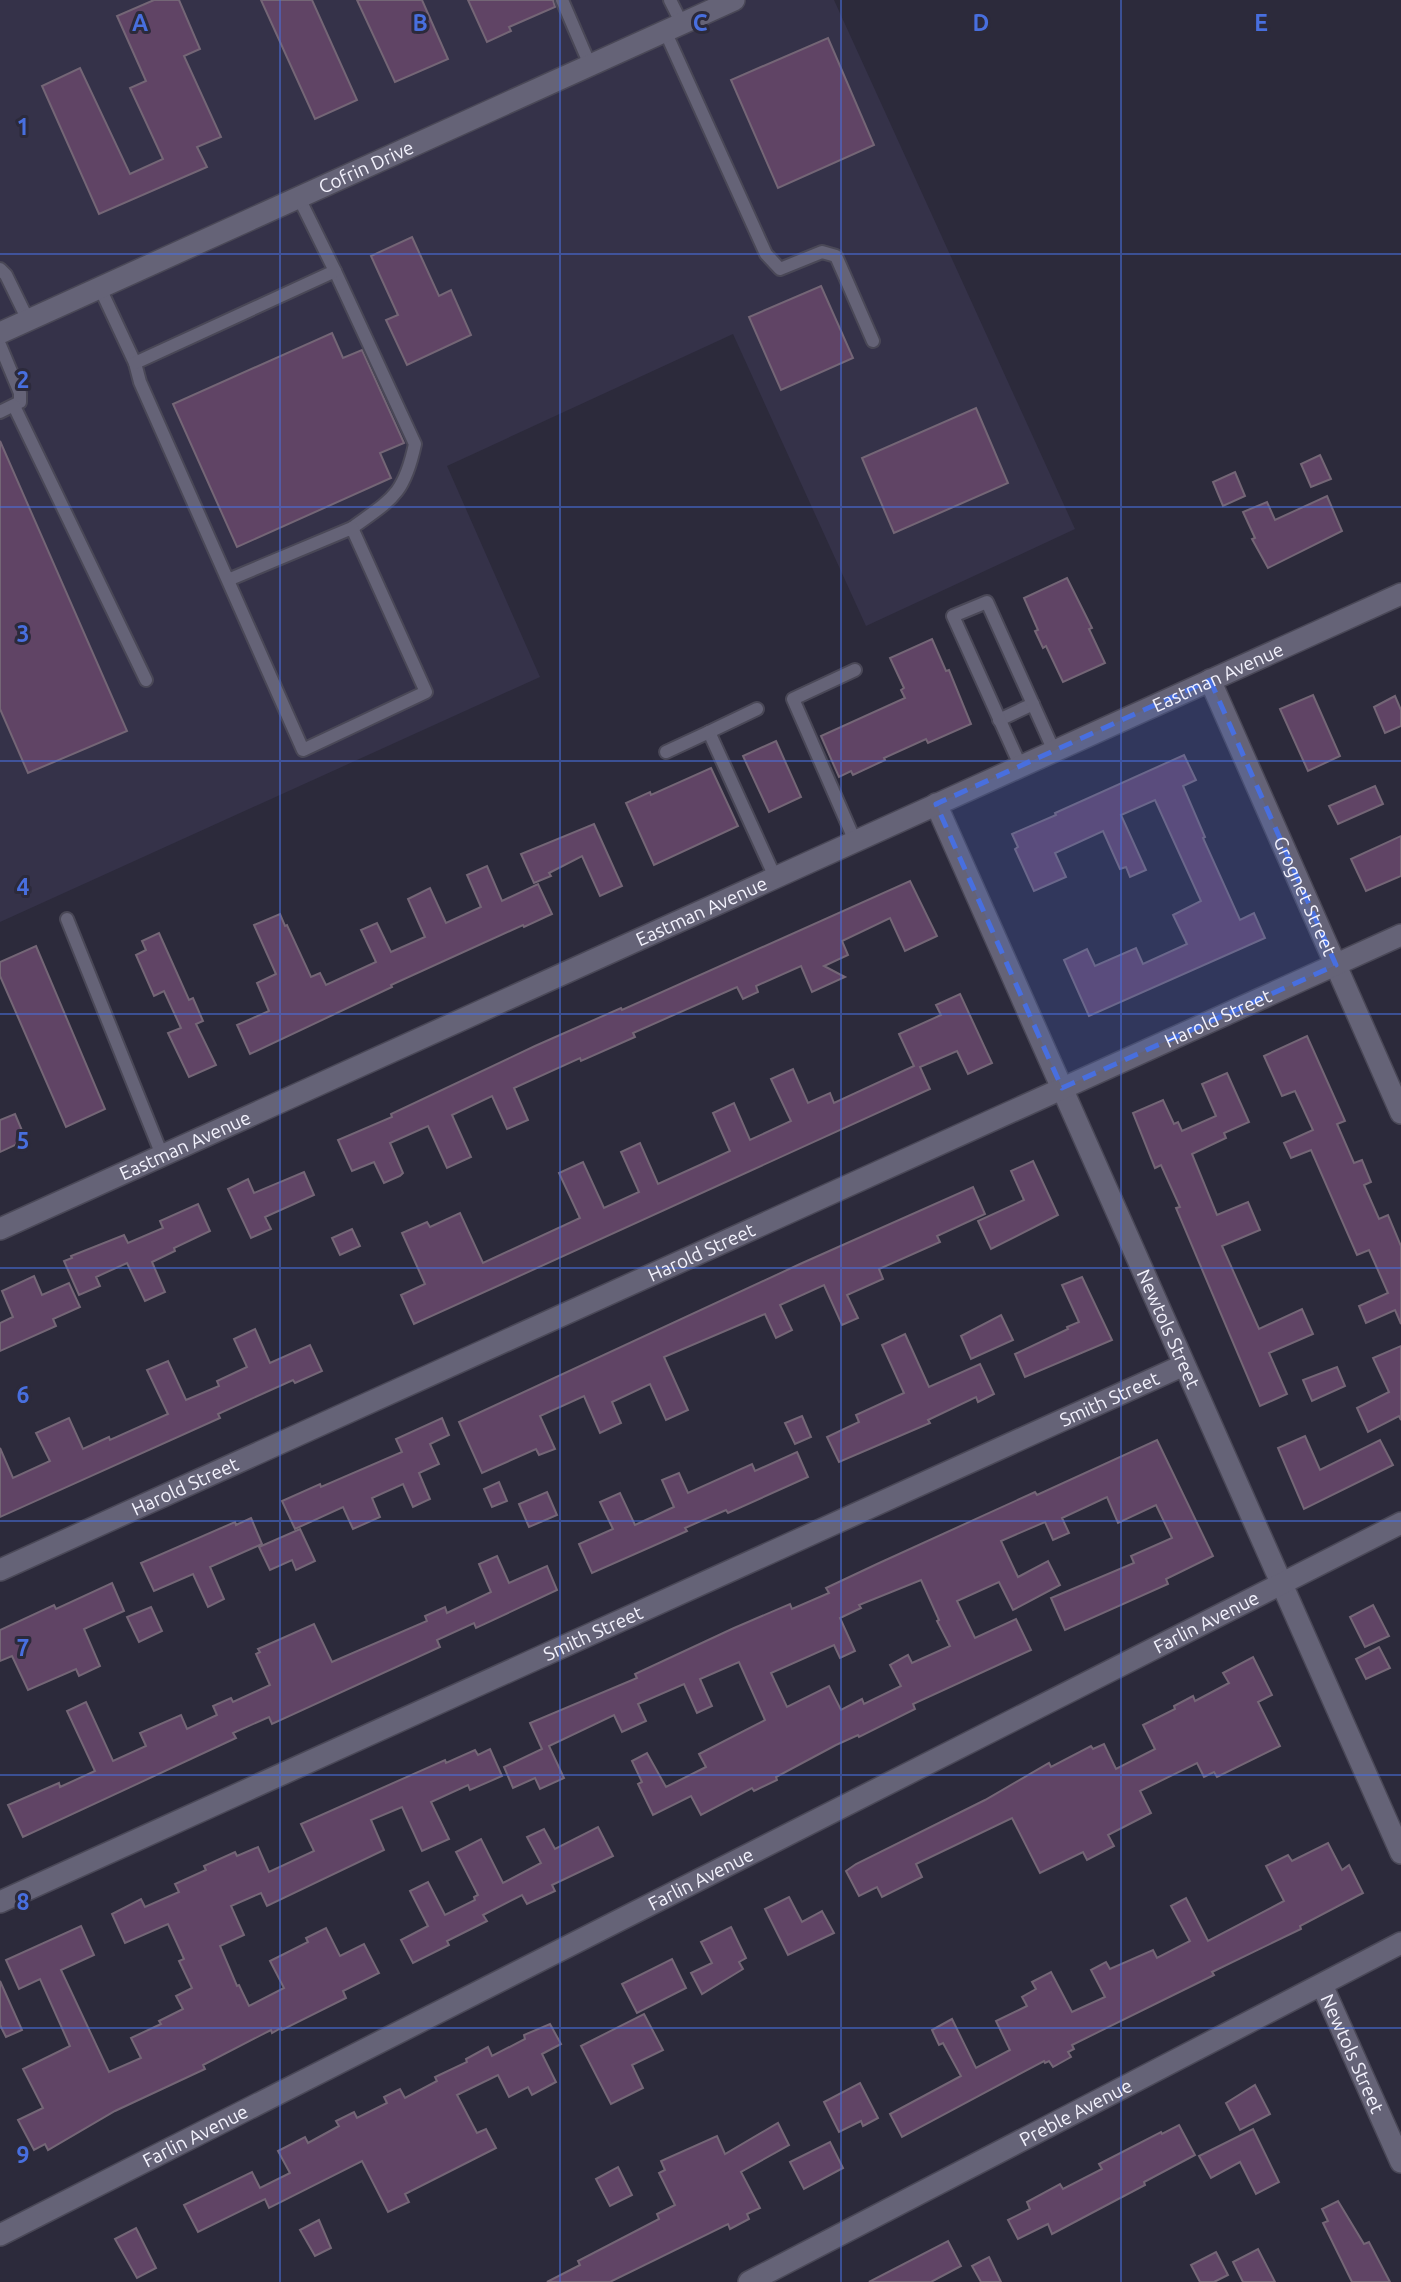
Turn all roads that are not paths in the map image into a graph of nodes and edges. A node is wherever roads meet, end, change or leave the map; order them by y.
1 (562, 0) edge
2 (670, 0) edge
3 (734, 0) edge
4 (674, 28) junction
5 (590, 65) junction
6 (299, 198) junction
7 (0, 269) edge
8 (335, 271) junction
9 (100, 288) junction
10 (28, 320) junction
11 (0, 333) edge
12 (873, 341) dead end
13 (0, 345) edge
14 (135, 363) junction
15 (15, 405) junction
16 (0, 412) edge
17 (352, 528) junction
18 (228, 580) junction
19 (1401, 594) edge
20 (855, 670) dead end
21 (1210, 680) junction
22 (146, 681) dead end
23 (1033, 704) junction
24 (757, 709) dead end
25 (999, 720) junction
26 (709, 732) junction
27 (1054, 751) junction
28 (666, 752) dead end
29 (1020, 765) junction
30 (936, 804) junction
31 (855, 841) junction
32 (775, 877) junction
33 (67, 919) dead end
34 (1401, 935) edge
35 (1336, 964) junction
36 (1062, 1088) junction
37 (1401, 1113) edge
38 (162, 1155) junction
39 (0, 1229) edge
40 (1184, 1365) junction
41 (1401, 1523) edge
42 (0, 1570) edge
43 (1281, 1584) junction
44 (1401, 1853) edge
45 (0, 1902) edge
46 (1401, 1943) edge
47 (1322, 1984) junction
48 (1401, 2162) edge
49 (0, 2235) edge
50 (749, 2282) edge

1 - 5 lane
2 - 4 lane
3 - 4 street, Cofrin Drive
4 - 5 street, Cofrin Drive
4 - 12 lane
5 - 6 street, Cofrin Drive
6 - 8 lane
6 - 9 street, Cofrin Drive
7 - 10 lane
8 - 14 lane
8 - 17 lane
9 - 10 street, Cofrin Drive
9 - 14 lane
10 - 11 street, Cofrin Drive
13 - 15 lane
14 - 18 lane
15 - 16 lane
15 - 22 lane
17 - 18 lane
17 - 18 lane
19 - 21 street, Eastman Avenue
20 - 31 lane
21 - 27 street, Eastman Avenue
21 - 35 street, Grognet Street
23 - 25 lane
23 - 25 lane
23 - 27 lane
24 - 26 lane
25 - 29 lane
26 - 28 lane
26 - 32 lane
27 - 29 street, Eastman Avenue
29 - 30 street, Eastman Avenue
30 - 31 street, Eastman Avenue
30 - 36 street, Newtols Street
31 - 32 street, Eastman Avenue
32 - 38 street, Eastman Avenue
33 - 38 lane
34 - 35 street, Harold Street
35 - 36 street, Harold Street
35 - 37 street, Grognet Street
36 - 40 street, Newtols Street
36 - 42 street, Harold Street
38 - 39 street, Eastman Avenue
40 - 43 street, Newtols Street
40 - 45 street, Smith Street
41 - 43 street, Farlin Avenue
43 - 44 street, Newtols Street
43 - 49 street, Farlin Avenue
46 - 47 street, Preble Avenue
47 - 48 street, Newtols Street
47 - 50 street, Preble Avenue

